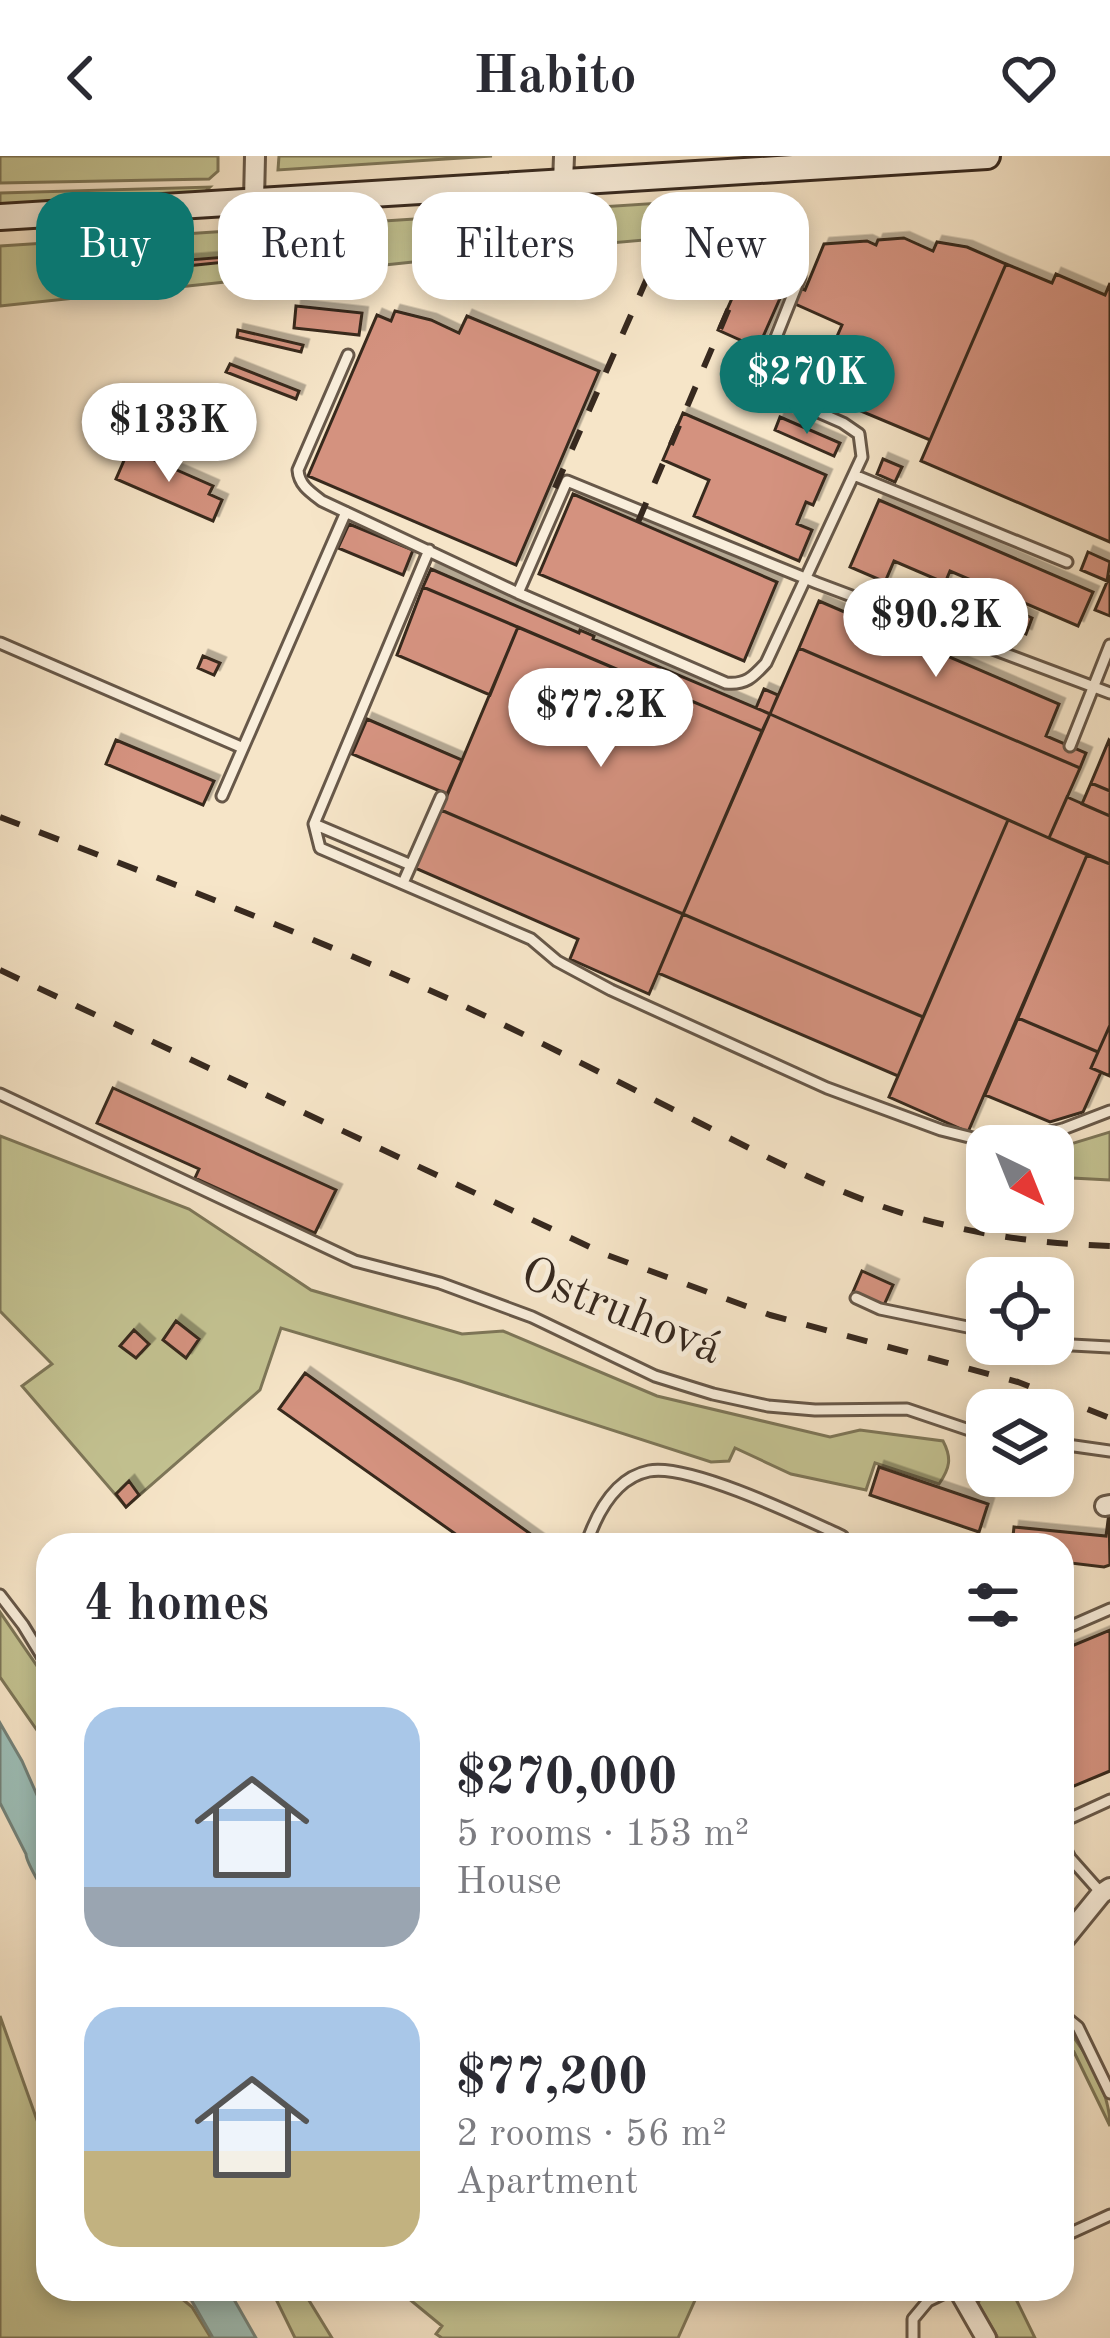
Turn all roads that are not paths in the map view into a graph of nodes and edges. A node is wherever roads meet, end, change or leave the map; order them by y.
1 (254, 156) edge
2 (564, 156) edge
3 (987, 156) edge
4 (949, 158) edge
5 (756, 164) edge
6 (563, 183) junction
7 (254, 192) edge
8 (388, 193) edge
9 (218, 202) edge
10 (0, 217) edge
11 (791, 300) edge
12 (347, 355) dead end
13 (854, 475) junction
14 (346, 512) junction
15 (429, 550) junction
16 (1067, 562) dead end
17 (806, 579) junction
18 (518, 593) junction
19 (0, 644) edge
20 (1110, 645) edge
21 (1094, 686) junction
22 (1110, 693) edge
23 (1070, 746) dead end
24 (243, 748) junction
25 (222, 796) dead end
26 (441, 797) dead end
27 (314, 824) junction
28 (411, 865) junction
29 (403, 883) junction
30 (0, 1094) edge
31 (1110, 1111) edge
32 (856, 1298) dead end
33 (966, 1327) edge
34 (1074, 1345) edge
35 (1110, 1347) edge
36 (966, 1429) edge
37 (1074, 1446) edge
38 (1110, 1451) edge
39 (590, 1533) edge
40 (835, 1533) edge
41 (0, 1595) edge
42 (1110, 1609) edge
43 (1074, 1625) edge
44 (36, 1646) edge
45 (1110, 1800) edge
46 (1074, 1816) edge
47 (1074, 1862) edge
48 (1107, 1891) edge
49 (1074, 1928) edge
50 (1074, 2024) edge
51 (1110, 2093) edge
52 (1110, 2215) edge
53 (1074, 2231) edge
54 (928, 2301) edge
55 (963, 2301) edge
56 (914, 2338) edge
57 (986, 2338) edge

1 - 7 street
2 - 6 street
3 - 4 street
4 - 5 street
5 - 6 street
6 - 8 street
9 - 10 street
11 - 13 lane
12 - 14 lane
13 - 16 lane
13 - 17 lane
14 - 15 lane
14 - 24 lane
15 - 18 lane
15 - 27 lane
17 - 18 lane
17 - 18 lane
17 - 21 lane
19 - 24 lane
20 - 21 lane
21 - 22 lane
21 - 23 lane
24 - 25 lane
26 - 28 lane
27 - 28 lane
27 - 29 lane
28 - 29 lane
29 - 31 lane
30 - 36 lane, Ostruhová
32 - 33 lane
34 - 35 lane
37 - 38 lane
39 - 40 lane
41 - 44 lane
42 - 43 lane
45 - 46 lane
47 - 48 lane
48 - 49 street
50 - 51 lane
52 - 53 lane
54 - 56 lane
55 - 57 street

